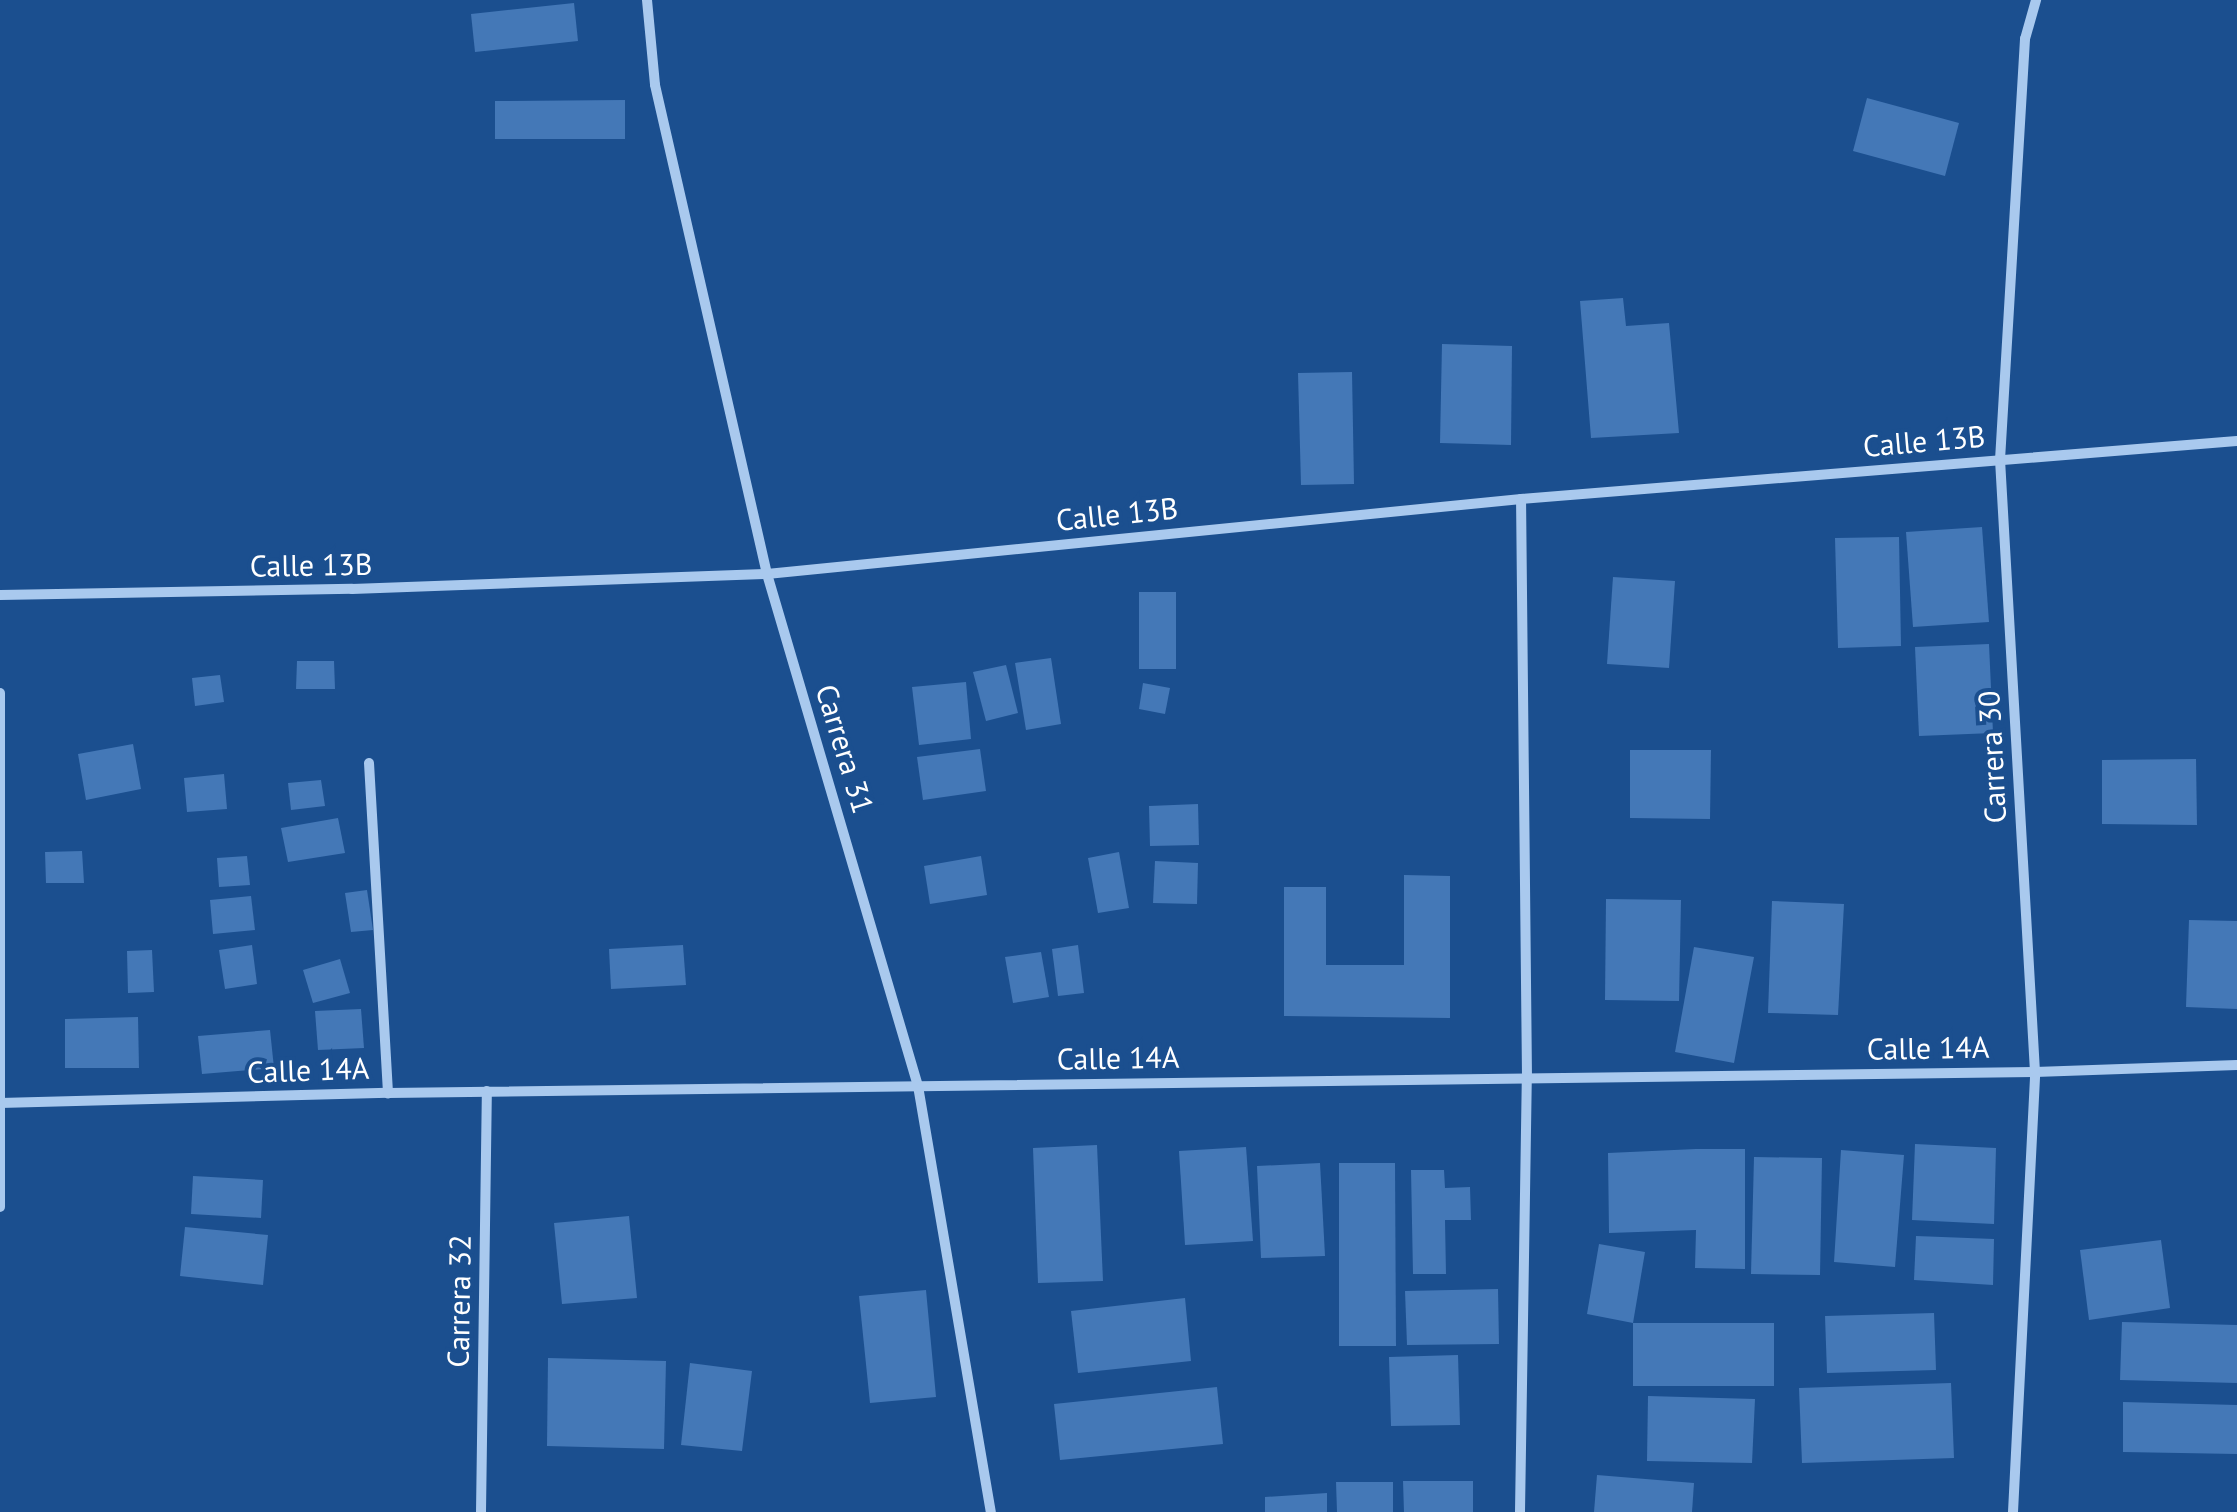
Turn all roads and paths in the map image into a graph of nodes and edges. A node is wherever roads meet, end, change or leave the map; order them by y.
1 (647, 0) edge
2 (2036, 0) edge
3 (2237, 441) edge
4 (2000, 460) junction
5 (1521, 499) junction
6 (767, 574) junction
7 (0, 595) edge
8 (0, 693) edge
9 (369, 764) dead end
10 (2237, 1065) edge
11 (2035, 1072) junction
12 (1527, 1078) junction
13 (918, 1086) junction
14 (487, 1091) junction
15 (388, 1093) junction
16 (1, 1103) edge
17 (0, 1207) edge
18 (481, 1512) edge
19 (991, 1512) edge
20 (1520, 1512) edge
21 (2013, 1512) edge

1 - 6 street, Carrera 31
2 - 4 street, Carrera 30
3 - 4 street, Calle 13B
4 - 5 street, Calle 13B
4 - 11 street, Carrera 30
5 - 6 street, Calle 13B
5 - 12 street
6 - 7 street, Calle 13B
6 - 13 street, Carrera 31
8 - 16 street
9 - 15 street
10 - 11 street, Calle 14A
11 - 12 street, Calle 14A
11 - 21 street, Carrera 30
12 - 13 street, Calle 14A
12 - 20 street
13 - 14 street, Calle 14A
13 - 19 street, Carrera 31
14 - 15 street, Calle 14A
14 - 18 street, Carrera 32
15 - 16 street, Calle 14A
16 - 17 street

